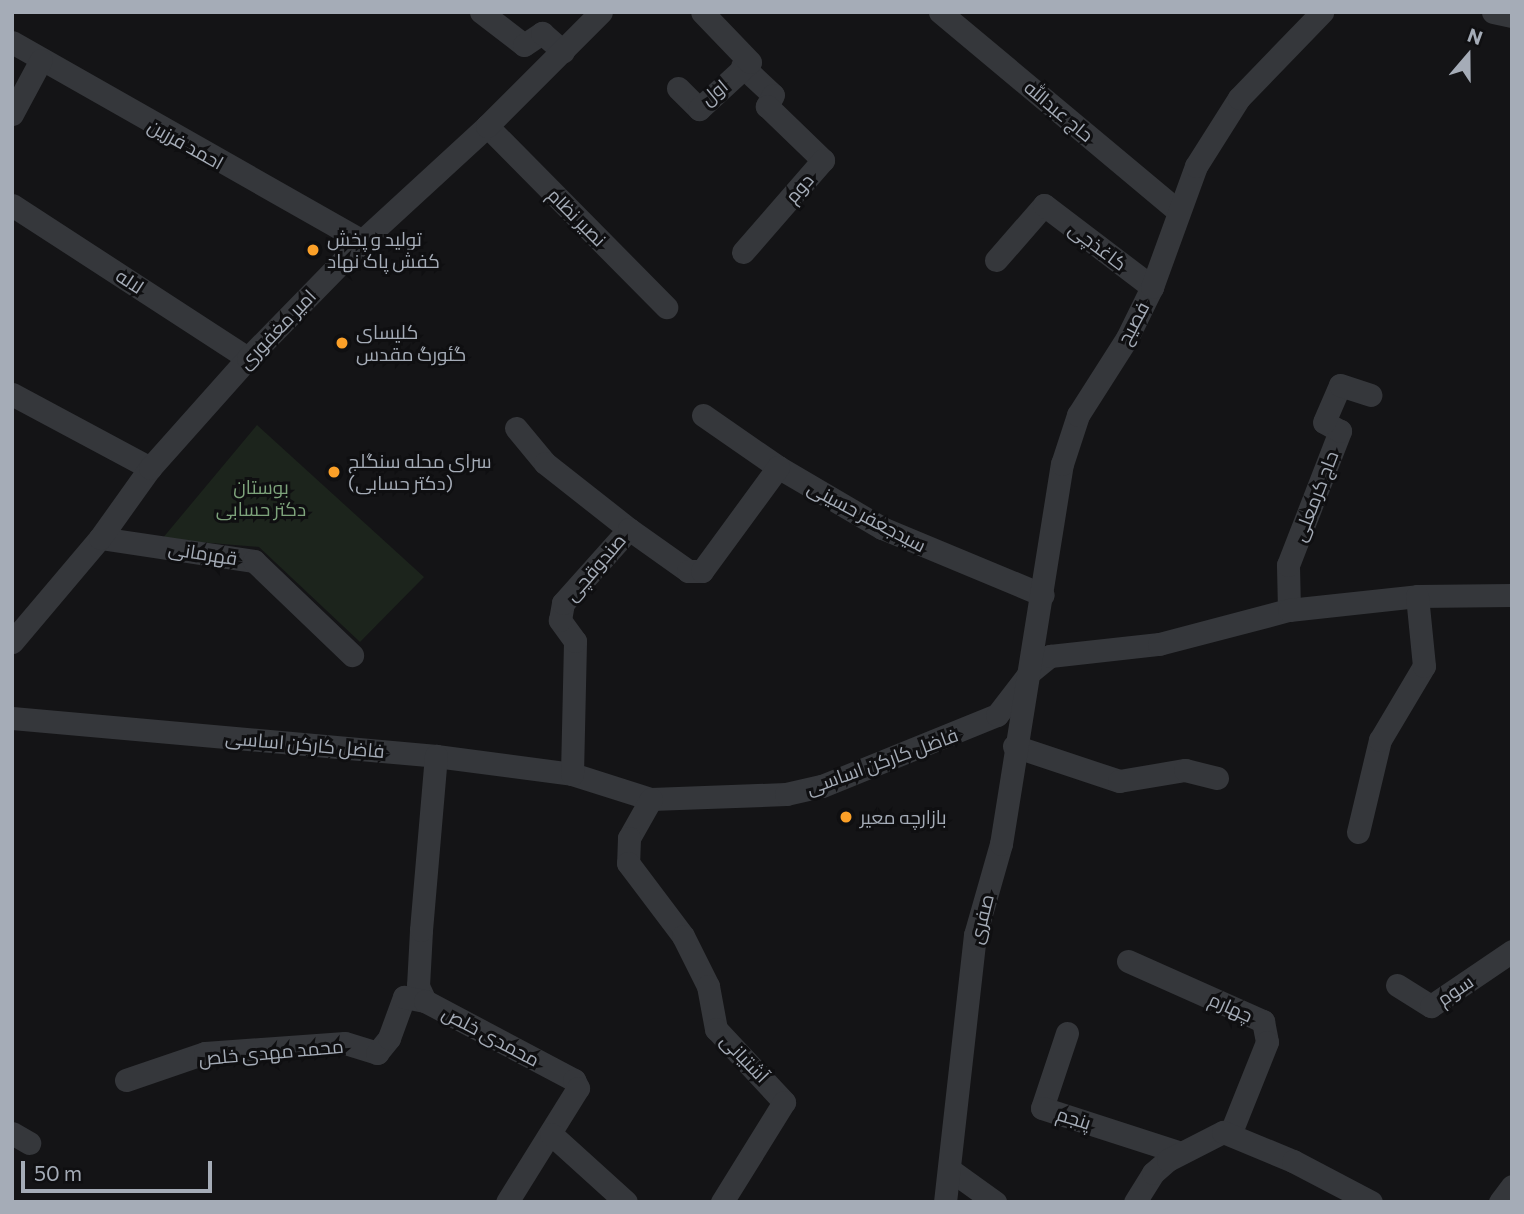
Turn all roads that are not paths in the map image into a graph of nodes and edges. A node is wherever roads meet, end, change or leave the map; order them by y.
1 (481, 12) edge
2 (601, 12) edge
3 (702, 12) edge
4 (940, 12) edge
5 (1322, 12) edge
6 (1493, 12) edge
7 (1512, 16) edge
8 (12, 42) edge
9 (563, 51) junction
10 (41, 60) junction
11 (746, 64) junction
12 (678, 88) dead end
13 (12, 114) edge
14 (487, 126) junction
15 (12, 205) edge
16 (1178, 211) junction
17 (362, 241) junction
18 (743, 252) dead end
19 (996, 260) dead end
20 (1152, 288) junction
21 (666, 307) dead end
22 (248, 358) junction
23 (12, 394) edge
24 (1370, 395) dead end
25 (703, 415) dead end
26 (516, 428) dead end
27 (778, 467) junction
28 (150, 468) junction
29 (629, 529) junction
30 (100, 538) junction
31 (1043, 595) junction
32 (1512, 595) edge
33 (1417, 596) junction
34 (1289, 610) junction
35 (12, 642) edge
36 (352, 655) dead end
37 (1030, 672) junction
38 (12, 718) edge
39 (1014, 746) junction
40 (436, 756) junction
41 (572, 774) junction
42 (1217, 778) dead end
43 (651, 799) junction
44 (1358, 832) dead end
45 (1512, 951) edge
46 (1128, 961) dead end
47 (1397, 985) dead end
48 (425, 1001) junction
49 (1067, 1032) dead end
50 (126, 1080) dead end
51 (1231, 1132) junction
52 (551, 1134) junction
53 (1181, 1153) junction
54 (949, 1170) junction
55 (1512, 1186) edge
56 (513, 1199) edge
57 (626, 1202) edge
58 (722, 1202) edge
59 (946, 1202) edge
60 (995, 1202) edge
61 (1135, 1202) edge
62 (1371, 1202) edge
63 (1500, 1202) edge

1 - 9 street
2 - 9 street, امیر مغفوری
3 - 11 street
4 - 16 street, حاج عبدالله
5 - 16 street, فصیح
6 - 7 street
8 - 10 street, احمد فرزین
9 - 14 street, امیر مغفوری
10 - 13 street
10 - 17 street, احمد فرزین
11 - 12 street, اول
11 - 18 street, دوم
14 - 17 street, امیر مغفوری
14 - 21 street, نصیر نظام
15 - 22 street, لاله
16 - 20 street, فصیح
17 - 22 street, امیر مغفوری
19 - 20 street, کاغذچی
20 - 31 street, فصیح
22 - 28 street, امیر مغفوری
23 - 28 street
24 - 34 street, حاج کرمعلی
25 - 27 street, سیدجعفر حسینی
26 - 29 street
27 - 29 street, صندوقچی
27 - 31 street, سیدجعفر حسینی
28 - 30 street, امیر مغفوری
29 - 41 street, صندوقچی
30 - 35 street, امیر مغفوری
30 - 36 street, قهرمانی
31 - 37 street, فصیح
32 - 33 street, فاضل کارکن اساسی
33 - 34 street, فاضل کارکن اساسی
33 - 44 street
34 - 37 street, فاضل کارکن اساسی
37 - 39 street, صفری
37 - 43 street, فاضل کارکن اساسی
38 - 40 street, فاضل کارکن اساسی
39 - 42 street
39 - 54 street, صفری
40 - 41 street, فاضل کارکن اساسی
40 - 48 street, محمدی خلص
41 - 43 street, فاضل کارکن اساسی
43 - 58 street, آشتیانی
45 - 47 street, سوم
46 - 51 street, چهارم
48 - 50 street, محمد مهدی خلص
48 - 52 street, محمدی خلص
49 - 53 street, پنجم
51 - 53 street
51 - 62 street
52 - 56 street, محمدی خلص
52 - 57 street
53 - 61 street
54 - 59 street, صفری
54 - 60 street
55 - 63 street

